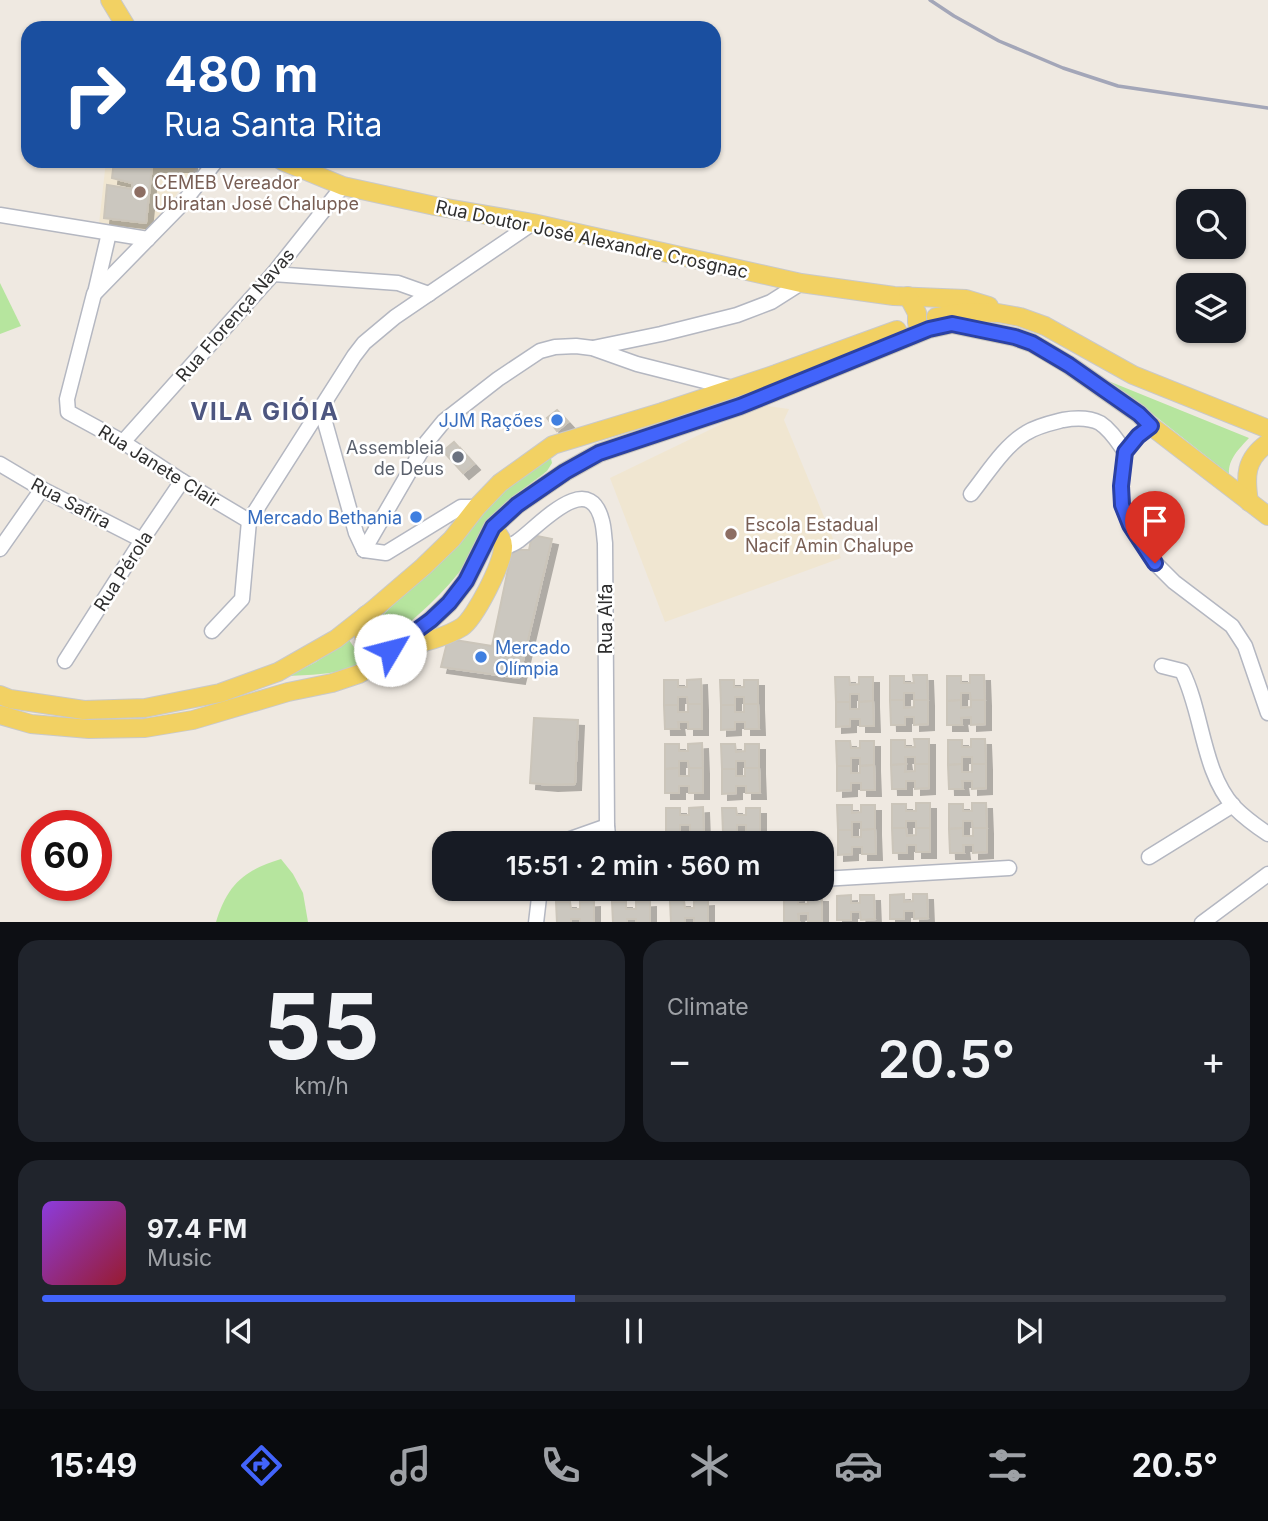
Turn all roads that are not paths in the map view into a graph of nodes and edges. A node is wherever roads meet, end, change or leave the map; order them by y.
1 (110, 0) edge
2 (123, 21) edge
3 (210, 168) edge
4 (299, 168) edge
5 (343, 186) junction
6 (0, 215) edge
7 (533, 223) junction
8 (109, 233) junction
9 (148, 239) junction
10 (273, 274) junction
11 (800, 283) junction
12 (94, 294) junction
13 (429, 294) junction
14 (908, 296) junction
15 (998, 313) junction
16 (917, 323) junction
17 (592, 348) junction
18 (732, 388) junction
19 (320, 408) junction
20 (1151, 426) junction
21 (1268, 429) edge
22 (123, 442) junction
23 (1268, 443) edge
24 (553, 445) junction
25 (1125, 452) junction
26 (0, 464) edge
27 (565, 472) junction
28 (182, 481) junction
29 (42, 489) junction
30 (971, 494) dead end
31 (1249, 502) junction
32 (477, 507) junction
33 (1268, 516) edge
34 (249, 521) junction
35 (493, 527) junction
36 (142, 540) junction
37 (503, 548) junction
38 (0, 549) edge
39 (365, 550) junction
40 (477, 558) junction
41 (481, 601) junction
42 (366, 615) junction
43 (212, 631) dead end
44 (390, 650) junction
45 (65, 661) dead end
46 (1162, 666) dead end
47 (0, 695) edge
48 (1268, 713) edge
49 (0, 715) edge
50 (1233, 806) junction
51 (607, 826) junction
52 (593, 831) edge
53 (608, 831) edge
54 (1268, 834) edge
55 (1149, 857) dead end
56 (1009, 868) dead end
57 (1268, 874) edge
58 (834, 878) edge
59 (539, 901) edge
60 (536, 922) edge
61 (1202, 922) edge

1 - 2 main road
3 - 9 street
4 - 5 main road, Rua Doutor José Alexandre Crosgnac
5 - 7 main road, Rua Doutor José Alexandre Crosgnac
5 - 10 street, Rua Florença Navas
6 - 8 street
7 - 11 main road, Rua Doutor José Alexandre Crosgnac
7 - 13 street
8 - 9 street
8 - 12 street
9 - 12 street
10 - 13 street
10 - 22 street, Rua Florença Navas
11 - 14 main road, Rua Doutor José Alexandre Crosgnac
11 - 17 street
12 - 22 street, Rua Janete Clair
13 - 19 street
14 - 15 main road, Rua Doutor José Alexandre Crosgnac
14 - 16 main road
15 - 16 main road
15 - 21 main road
16 - 18 main road
17 - 18 street
17 - 39 street
18 - 24 main road
19 - 34 street
19 - 39 street
20 - 25 street
20 - 27 main road
20 - 31 main road
22 - 28 street, Rua Janete Clair
23 - 31 main road
24 - 27 main road
24 - 32 main road
25 - 30 street
25 - 48 street
26 - 29 street, Rua Safira
27 - 35 main road
28 - 34 street, Rua Janete Clair
28 - 36 street, Rua Pérola
29 - 36 street, Rua Safira
29 - 38 street
31 - 33 main road
32 - 39 street
32 - 42 main road
34 - 43 street
35 - 37 main road
35 - 40 main road
36 - 45 street, Rua Pérola
37 - 41 main road
37 - 51 street, Rua Alfa
40 - 41 main road
40 - 44 main road
41 - 44 main road
42 - 44 main road
42 - 47 main road
44 - 49 main road
46 - 50 street
50 - 54 street
50 - 55 street
51 - 52 street
51 - 53 street, Rua Alfa
56 - 58 street
57 - 61 street
59 - 60 street

